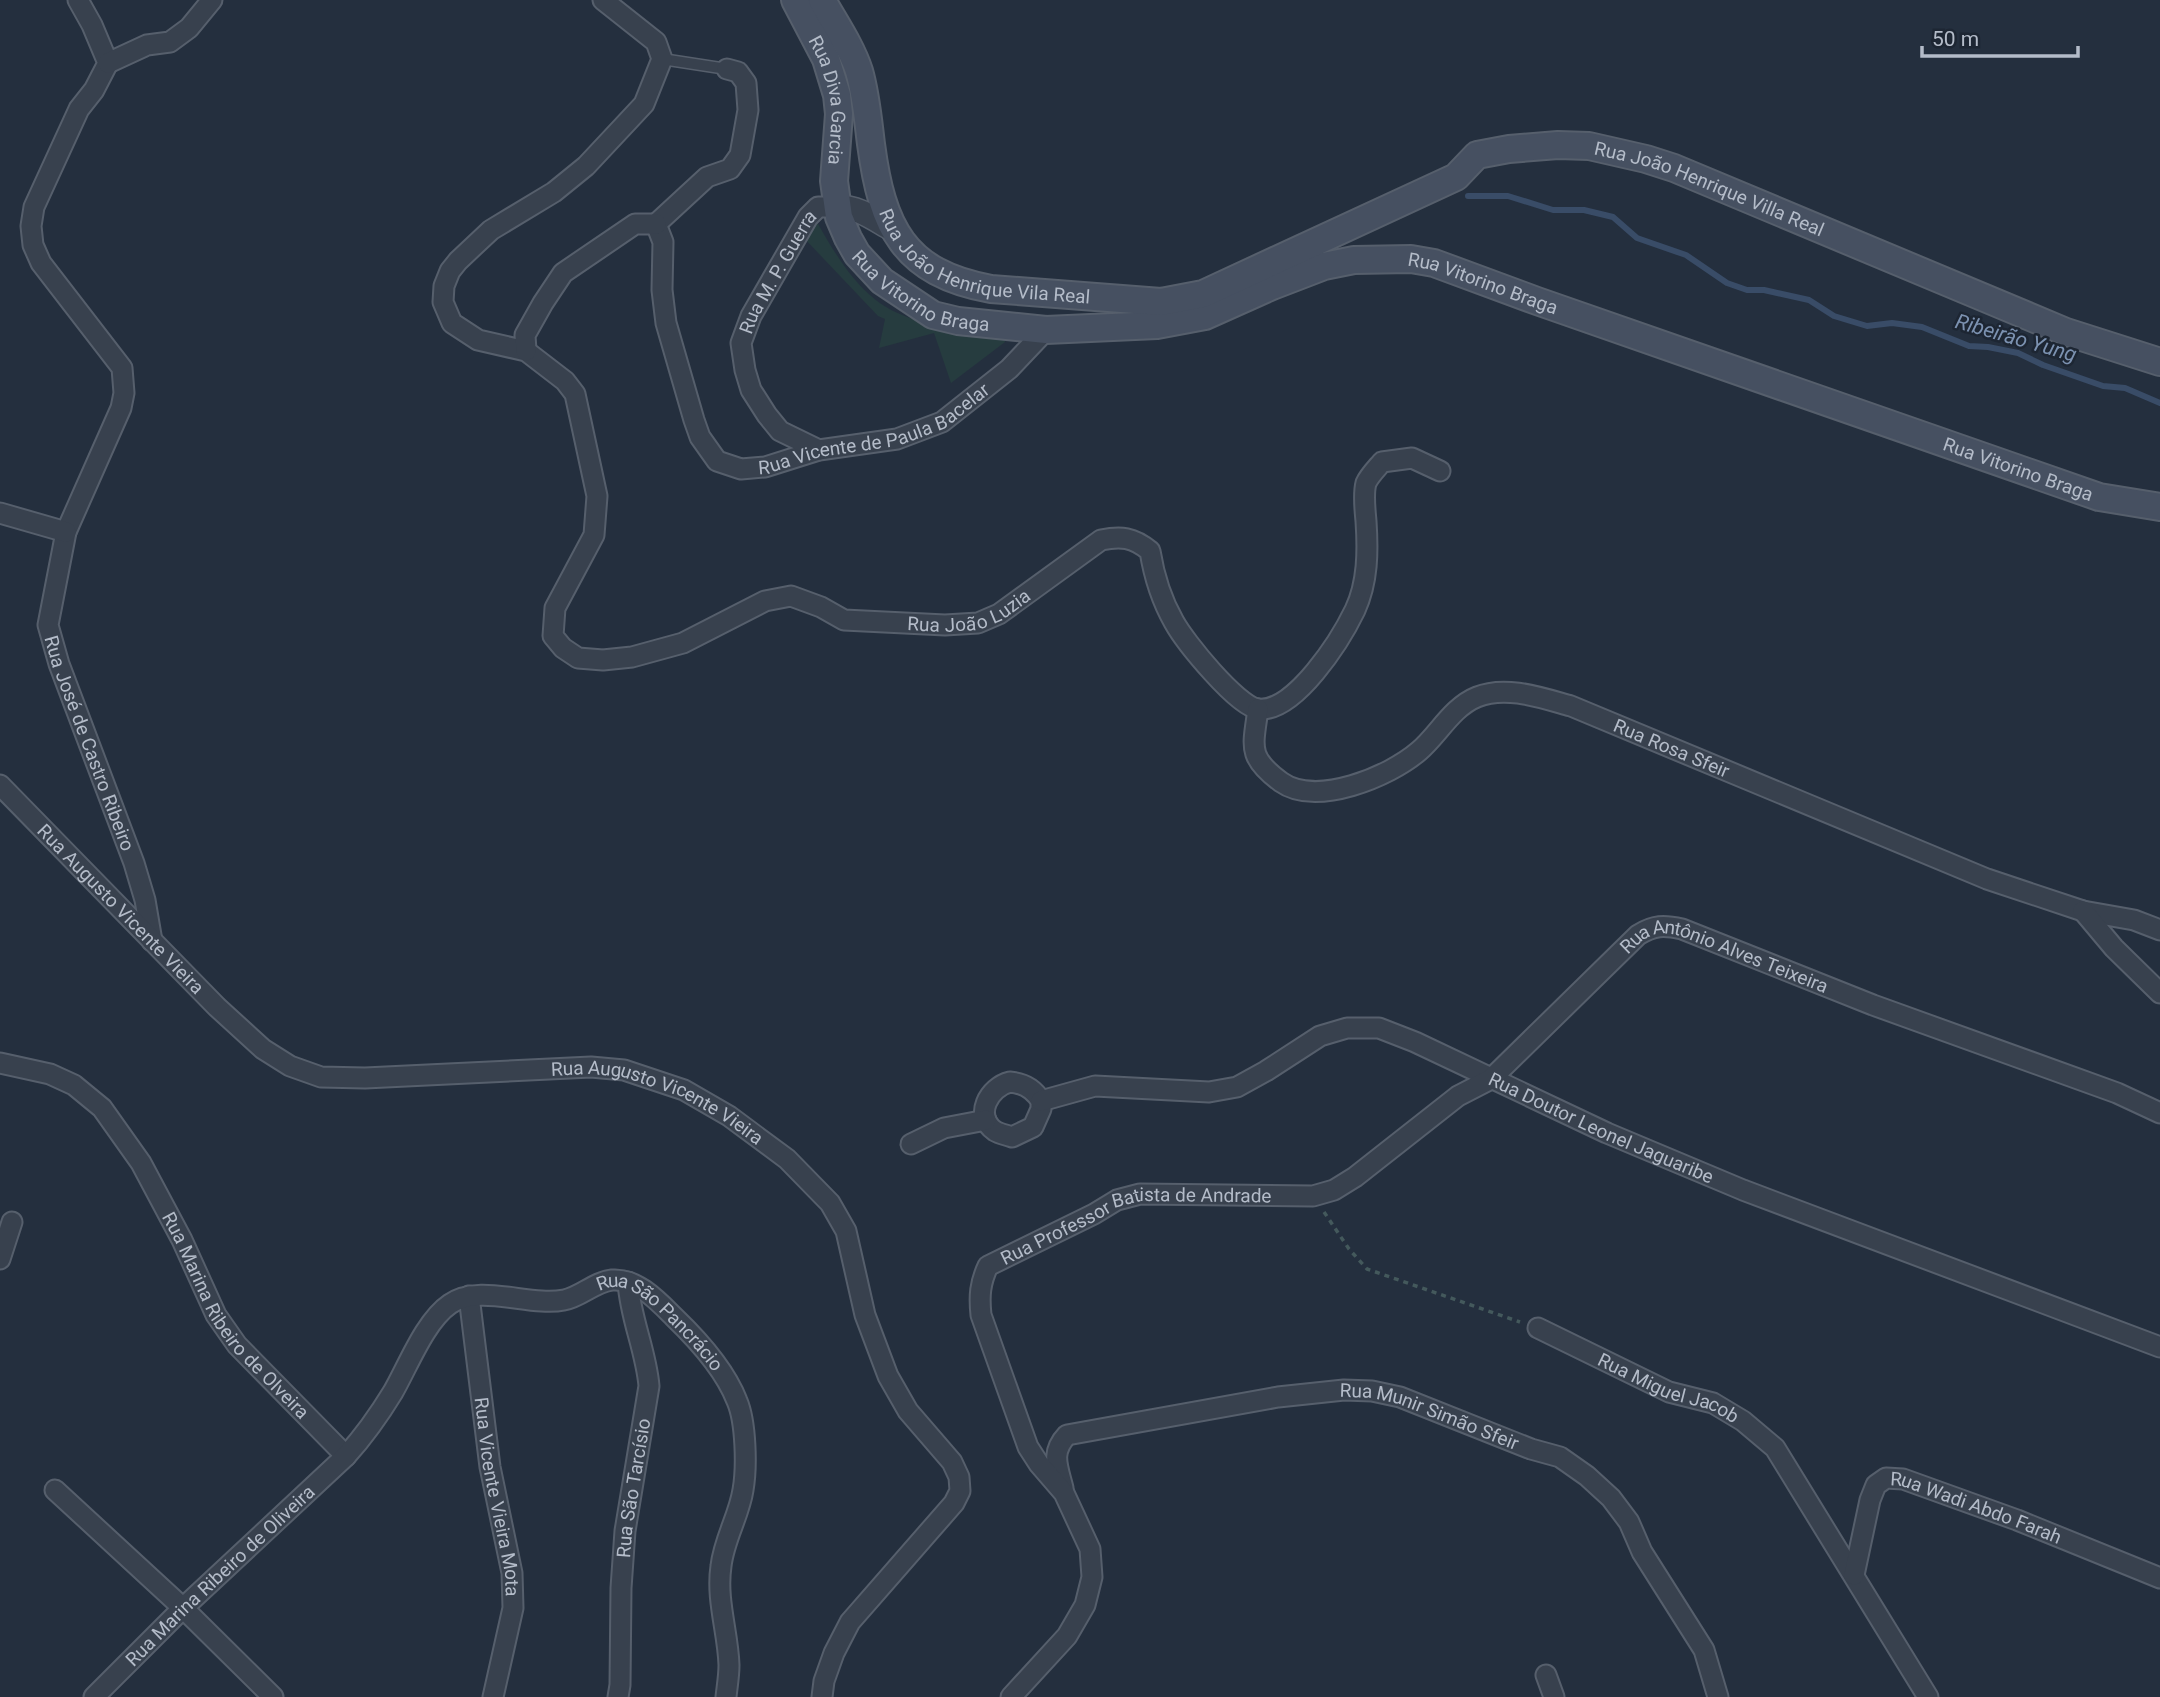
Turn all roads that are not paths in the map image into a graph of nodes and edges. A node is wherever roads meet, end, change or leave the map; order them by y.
1 (78, 0) edge
2 (212, 0) edge
3 (603, 0) edge
4 (795, 0) edge
5 (822, 0) edge
6 (662, 59) junction
7 (108, 64) junction
8 (727, 69) joint
9 (838, 207) junction
10 (656, 224) junction
11 (892, 229) junction
12 (1263, 266) joint
13 (1046, 330) junction
14 (526, 351) junction
15 (2160, 362) edge
16 (819, 450) junction
17 (1440, 471) dead end
18 (2160, 507) edge
19 (0, 513) edge
20 (65, 532) junction
21 (1258, 709) junction
22 (0, 785) edge
23 (2083, 911) junction
24 (2160, 930) edge
25 (152, 941) junction
26 (2160, 993) edge
27 (0, 1063) edge
28 (1491, 1079) junction
29 (1041, 1101) junction
30 (2160, 1113) edge
31 (986, 1120) junction
32 (911, 1144) dead end
33 (1313, 1196) joint
34 (12, 1222) dead end
35 (0, 1259) edge
36 (628, 1282) junction
37 (470, 1296) junction
38 (1538, 1328) road end
39 (2160, 1347) edge
40 (346, 1456) junction
41 (55, 1490) dead end
42 (1064, 1493) junction
43 (1854, 1575) junction
44 (2160, 1578) edge
45 (183, 1608) junction
46 (1546, 1675) dead end
47 (94, 1697) edge
48 (273, 1697) edge
49 (493, 1697) edge
50 (618, 1697) edge
51 (726, 1697) edge
52 (822, 1697) edge
53 (1011, 1697) edge
54 (1554, 1697) edge
55 (1718, 1697) edge
56 (1928, 1697) edge

1 - 7 street
2 - 7 street
3 - 6 street
4 - 9 main road, Rua Diva Garcia
5 - 11 main road, Rua João Henrique Vila Real
6 - 8 lane
6 - 14 street
7 - 20 street, Rua José de Castro Ribeiro
8 - 10 street
9 - 11 street
9 - 13 main road, Rua Vitorino Braga
9 - 16 street, Rua M. P. Guerra
10 - 14 street
10 - 16 street, Rua Vicente de Paula Bacelar
11 - 12 main road, Rua João Henrique Vila Real
12 - 15 main road, Rua João Henrique Villa Real
13 - 16 street, Rua Vicente de Paula Bacelar
13 - 18 main road, Rua Vitorino Braga
14 - 21 street, Rua João Luzia
17 - 21 street
19 - 20 street
20 - 25 street, Rua José de Castro Ribeiro
21 - 23 street, Rua Rosa Sfeir
22 - 25 street, Rua Augusto Vicente Vieira
23 - 24 street, Rua Rosa Sfeir
23 - 26 street
25 - 52 street, Rua Augusto Vicente Vieira
27 - 40 street, Rua Marina Ribeiro de Olveira
28 - 29 street, Rua Doutor Leonel Jaguaribe
28 - 30 street, Rua Antônio Alves Teixeira
28 - 33 street, Rua Antônio Alves Teixeira
28 - 39 street, Rua Doutor Leonel Jaguaribe
29 - 31 street
29 - 31 street
31 - 32 street
33 - 42 street, Rua Professor Batista de Andrade
34 - 35 street
36 - 37 street, Rua São Pancrácio
36 - 50 street, Rua São Tarcísio
36 - 51 street, Rua São Pancrácio
37 - 40 street
37 - 49 street, Rua Vicente Vieira Mota
38 - 43 street, Rua Miguel Jacob
40 - 45 street, Rua Marina Ribeiro de Oliveira
41 - 45 street
42 - 53 street, Rua Professor Batista de Andrade
42 - 55 street, Rua Munir Simão Sfeir
43 - 44 street, Rua Wadi Abdo Farah
43 - 56 street, Rua Miguel Jacob
45 - 47 street, Rua Marina Ribeiro de Oliveira
45 - 48 street
46 - 54 street

